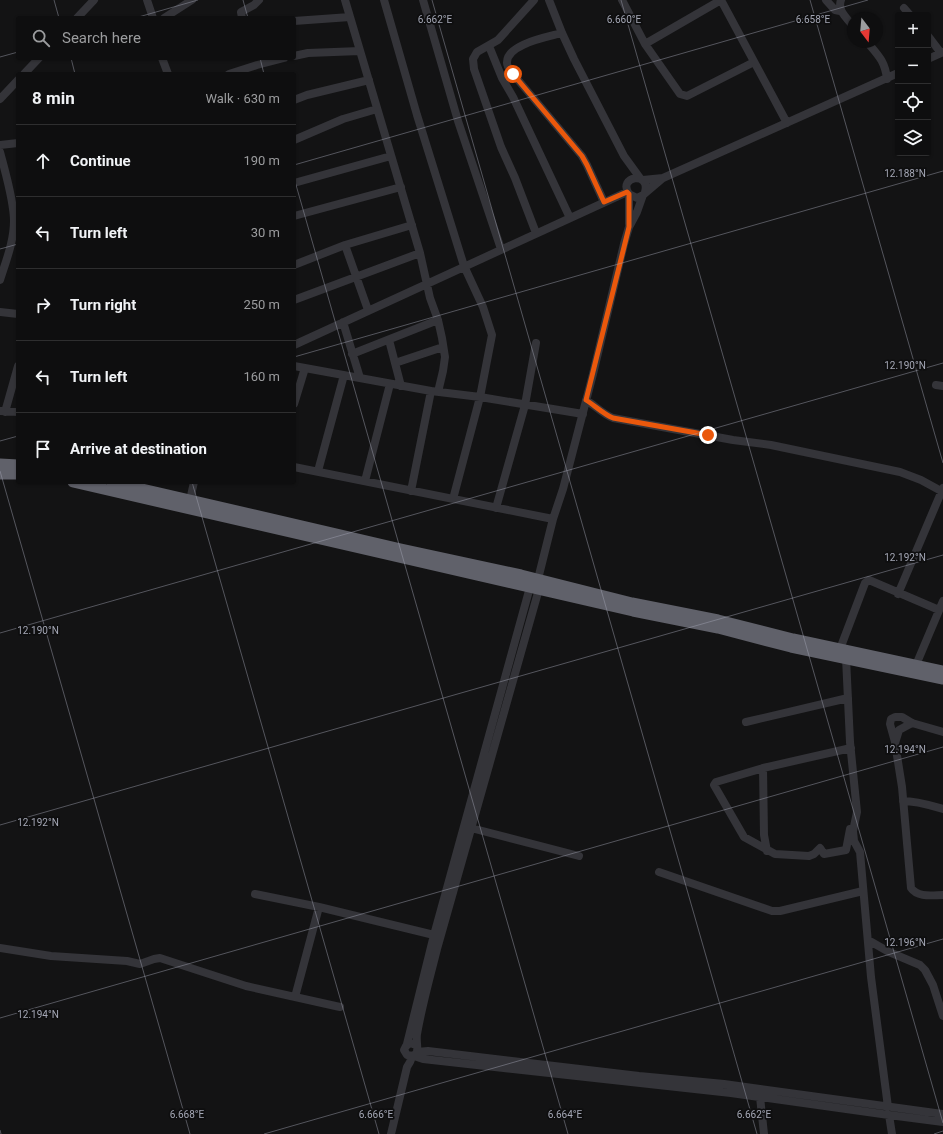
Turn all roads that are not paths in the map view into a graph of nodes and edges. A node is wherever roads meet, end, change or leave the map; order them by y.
1 (94, 0) edge
2 (147, 0) edge
3 (192, 0) edge
4 (259, 0) edge
5 (345, 0) edge
6 (384, 0) edge
7 (423, 0) edge
8 (534, 0) edge
9 (549, 0) edge
10 (622, 0) edge
11 (721, 0) edge
12 (826, 0) edge
13 (841, 0) edge
14 (904, 8) dead end
15 (840, 11) junction
16 (907, 12) edge
17 (79, 16) edge
18 (152, 16) edge
19 (167, 16) edge
20 (242, 16) edge
21 (350, 18) junction
22 (847, 19) edge
23 (296, 21) edge
24 (562, 33) junction
25 (931, 40) edge
26 (645, 44) junction
27 (489, 46) junction
28 (872, 48) edge
29 (360, 51) junction
30 (942, 53) edge
31 (296, 56) edge
32 (931, 58) edge
33 (37, 60) edge
34 (163, 60) edge
35 (276, 60) edge
36 (754, 62) junction
37 (26, 72) edge
38 (167, 72) edge
39 (235, 72) edge
40 (895, 74) edge
41 (886, 79) junction
42 (368, 80) junction
43 (16, 82) edge
44 (0, 99) edge
45 (296, 99) edge
46 (377, 109) junction
47 (787, 123) junction
48 (296, 139) edge
49 (16, 144) edge
50 (0, 145) edge
51 (0, 152) edge
52 (391, 156) junction
53 (624, 156) junction
54 (663, 178) junction
55 (641, 179) junction
56 (296, 182) edge
57 (628, 182) junction
58 (401, 187) junction
59 (628, 193) junction
60 (644, 193) junction
61 (14, 195) edge
62 (604, 202) junction
63 (296, 215) edge
64 (570, 218) junction
65 (412, 225) junction
66 (16, 226) edge
67 (629, 227) junction
68 (536, 233) junction
69 (345, 245) junction
70 (501, 249) junction
71 (420, 253) junction
72 (296, 264) edge
73 (464, 266) junction
74 (356, 277) junction
75 (0, 280) edge
76 (427, 284) junction
77 (296, 299) edge
78 (368, 310) junction
79 (0, 312) edge
80 (16, 314) edge
81 (438, 320) junction
82 (343, 322) junction
83 (389, 340) junction
84 (536, 343) dead end
85 (296, 344) edge
86 (443, 347) junction
87 (352, 354) junction
88 (395, 363) junction
89 (296, 366) edge
90 (305, 368) junction
91 (344, 375) junction
92 (360, 378) junction
93 (16, 383) edge
94 (390, 384) junction
95 (401, 386) junction
96 (434, 392) junction
97 (296, 397) edge
98 (480, 397) junction
99 (586, 400) junction
100 (525, 405) junction
101 (3, 412) edge
102 (16, 412) edge
103 (582, 414) junction
104 (0, 464) edge
105 (16, 466) edge
106 (296, 467) edge
107 (318, 471) junction
108 (0, 474) edge
109 (16, 474) edge
110 (365, 481) junction
111 (82, 484) edge
112 (121, 484) edge
113 (194, 484) edge
114 (942, 490) edge
115 (410, 491) junction
116 (453, 499) junction
117 (190, 500) junction
118 (496, 508) junction
119 (553, 519) junction
120 (536, 585) junction
121 (898, 594) junction
122 (943, 601) edge
123 (939, 610) junction
124 (843, 654) junction
125 (916, 664) junction
126 (943, 671) edge
127 (943, 679) edge
128 (848, 698) junction
129 (746, 722) dead end
130 (912, 723) junction
131 (943, 732) edge
132 (895, 743) junction
133 (851, 748) junction
134 (763, 768) junction
135 (903, 801) junction
136 (943, 809) edge
137 (857, 812) junction
138 (471, 828) junction
139 (767, 851) junction
140 (579, 856) dead end
141 (659, 872) dead end
142 (863, 892) junction
143 (255, 894) dead end
144 (943, 895) edge
145 (319, 907) junction
146 (434, 935) junction
147 (868, 940) junction
148 (0, 948) edge
149 (934, 988) junction
150 (943, 991) edge
151 (295, 997) junction
152 (340, 1007) dead end
153 (943, 1016) edge
154 (417, 1034) junction
155 (428, 1051) junction
156 (413, 1053) junction
157 (760, 1093) junction
158 (889, 1111) junction
159 (943, 1114) edge
160 (943, 1122) edge
161 (391, 1134) edge
162 (764, 1134) edge
163 (892, 1134) edge

1 - 17 street
2 - 18 street
3 - 19 street
4 - 20 street
5 - 21 street
6 - 73 street
7 - 70 street
8 - 27 street
9 - 24 street
10 - 26 street
11 - 26 street
11 - 36 street
12 - 15 street
13 - 15 street
14 - 16 street
15 - 22 street
21 - 23 street
21 - 29 street
24 - 53 street
24 - 62 street
25 - 30 street
26 - 36 street
27 - 64 street
27 - 68 street
28 - 41 street
29 - 31 street
29 - 42 street
30 - 32 street
33 - 37 street
34 - 38 street
35 - 39 street
36 - 47 street
40 - 41 street
41 - 47 street
42 - 45 street
42 - 46 street
43 - 44 street
46 - 48 street
46 - 52 street
47 - 54 street
49 - 50 street
51 - 61 street
52 - 56 street
52 - 58 street
53 - 55 street
53 - 57 street
54 - 55 street
54 - 60 street
55 - 57 street
55 - 60 street
57 - 59 street
58 - 63 street
58 - 65 street
59 - 60 street
59 - 62 street
59 - 67 street
60 - 67 street
61 - 66 street
62 - 64 street
64 - 68 street
65 - 69 street
65 - 71 street
66 - 75 street
67 - 99 street
68 - 70 street
69 - 72 street
69 - 74 street
70 - 73 street
71 - 74 street
71 - 76 street
73 - 76 street
73 - 98 street
74 - 77 street
74 - 78 street
76 - 78 street
76 - 81 street
78 - 82 street
79 - 80 street
81 - 83 street
81 - 86 street
82 - 85 street
82 - 87 street
83 - 87 street
83 - 88 street
84 - 100 street
86 - 88 street
86 - 96 street
87 - 92 street
88 - 95 street
89 - 90 street
90 - 91 street
90 - 97 street
91 - 92 street
91 - 107 street
92 - 94 street
93 - 101 street
94 - 95 street
94 - 110 street
95 - 96 street
96 - 98 street
96 - 115 street
98 - 100 street
98 - 116 street
99 - 103 street
99 - 114 street
100 - 103 street
100 - 118 street
101 - 102 street
103 - 119 street
104 - 105 highway
106 - 107 street
107 - 110 street
108 - 109 highway
110 - 115 street
111 - 120 highway
112 - 117 highway
113 - 117 street
114 - 121 street
115 - 116 street
116 - 118 street
117 - 120 highway
118 - 119 street
119 - 120 street
120 - 124 highway
120 - 138 street
120 - 146 street
121 - 123 street
121 - 124 street
122 - 123 street
123 - 125 street
124 - 125 highway
124 - 127 highway
124 - 128 street
125 - 126 highway
128 - 129 street
128 - 133 street
130 - 131 street
130 - 132 street
130 - 132 street
132 - 135 street
133 - 134 street
133 - 137 street
134 - 139 street
134 - 139 street
135 - 136 street
135 - 144 street
137 - 139 street
137 - 142 street
138 - 140 street
138 - 154 street
141 - 142 street
142 - 147 street
143 - 145 street
145 - 146 street
145 - 151 street
146 - 156 street
147 - 149 street
147 - 158 street
148 - 151 street
149 - 150 street
149 - 153 street
151 - 152 street
154 - 155 street
154 - 156 street
155 - 156 street
155 - 157 street
156 - 157 street
156 - 161 street
157 - 158 street
157 - 162 street
158 - 159 street
158 - 160 street
158 - 163 street

